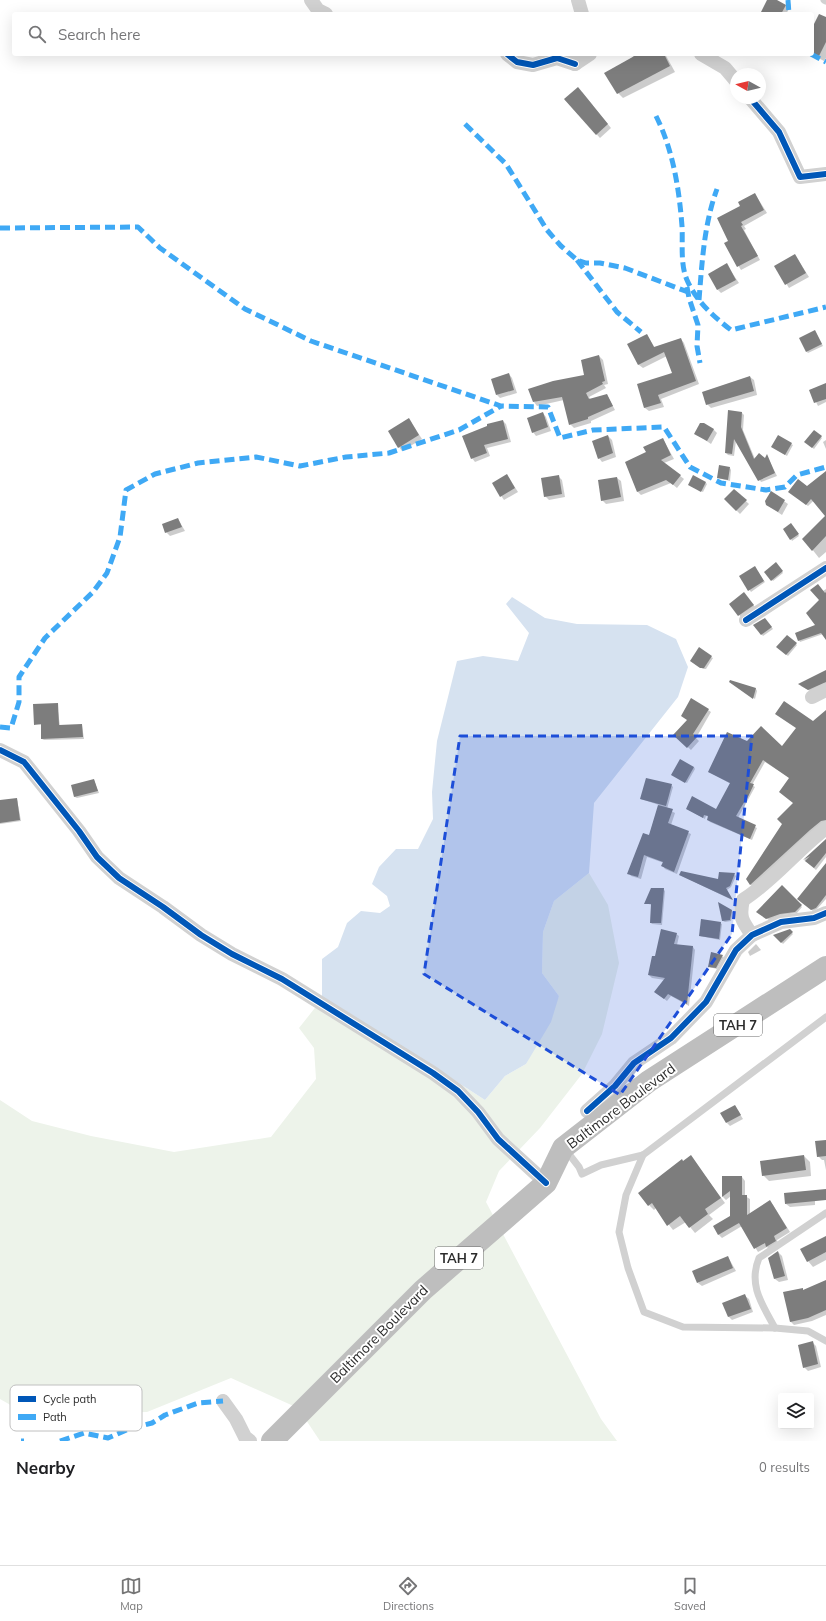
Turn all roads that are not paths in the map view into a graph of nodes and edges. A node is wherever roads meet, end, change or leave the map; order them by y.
1 (311, 0) edge
2 (578, 0) edge
3 (322, 12) edge
4 (581, 12) edge
5 (510, 56) edge
6 (704, 56) edge
7 (577, 59) edge
8 (730, 74) edge
9 (755, 104) edge
10 (826, 174) edge
11 (826, 568) edge
12 (746, 620) dead end
13 (826, 690) edge
14 (812, 697) dead end
15 (0, 750) edge
16 (826, 828) edge
17 (826, 913) edge
18 (752, 935) junction
19 (826, 967) edge
20 (826, 1018) edge
21 (587, 1111) dead end
22 (563, 1148) junction
23 (643, 1155) junction
24 (546, 1183) junction
25 (826, 1213) edge
26 (775, 1328) junction
27 (826, 1341) edge
28 (223, 1401) dead end
29 (250, 1441) edge
30 (272, 1441) edge

1 - 3 street
2 - 4 street
5 - 7 street
6 - 8 street
9 - 10 street
11 - 12 street
13 - 14 street
15 - 24 street
16 - 18 street
17 - 18 street
18 - 21 street
19 - 22 highway, Baltimore Boulevard / TAH 7
20 - 23 lane
22 - 23 lane
22 - 24 highway, Baltimore Boulevard / TAH 7
23 - 26 lane
24 - 30 highway, Baltimore Boulevard / TAH 7
25 - 26 lane
26 - 27 lane
28 - 29 street

